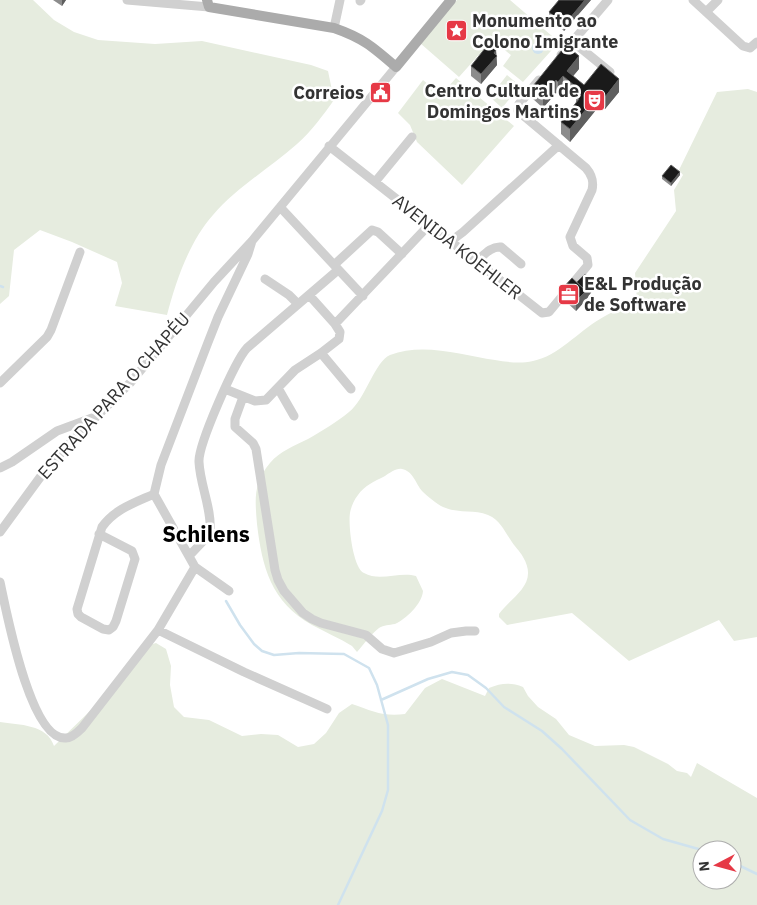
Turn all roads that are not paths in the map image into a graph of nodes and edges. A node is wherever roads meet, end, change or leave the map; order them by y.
1 (127, 0) edge
2 (340, 0) edge
3 (451, 0) edge
4 (608, 0) edge
5 (693, 0) edge
6 (718, 0) edge
7 (208, 4) edge
8 (706, 12) junction
9 (334, 28) junction
10 (572, 41) junction
11 (757, 42) edge
12 (396, 67) junction
13 (610, 73) edge
14 (412, 137) dead end
15 (559, 145) junction
16 (330, 146) junction
17 (375, 182) junction
18 (280, 207) junction
19 (430, 224) junction
20 (252, 241) junction
21 (451, 241) junction
22 (80, 252) dead end
23 (402, 254) junction
24 (477, 261) junction
25 (521, 264) dead end
26 (336, 268) junction
27 (265, 279) dead end
28 (309, 295) junction
29 (363, 296) junction
30 (298, 304) junction
31 (335, 324) junction
32 (321, 353) junction
33 (0, 384) edge
34 (278, 388) junction
35 (351, 388) dead end
36 (225, 389) junction
37 (243, 397) junction
38 (294, 416) dead end
39 (95, 417) junction
40 (0, 468) edge
41 (154, 494) junction
42 (0, 532) edge
43 (100, 534) junction
44 (189, 556) junction
45 (195, 567) junction
46 (0, 582) edge
47 (230, 591) dead end
48 (158, 630) junction
49 (475, 631) dead end
50 (327, 709) dead end

1 - 7 street
2 - 9 street
3 - 12 main road
4 - 10 street
5 - 8 street
6 - 8 street
7 - 9 main road
8 - 11 street
9 - 12 main road
10 - 13 street
10 - 15 street
12 - 16 street, ESTRADA PARA O CHAPÉU
14 - 17 street
15 - 21 street
15 - 24 street, AVENIDA KOEHLER
16 - 17 street, AVENIDA KOEHLER
16 - 18 street, ESTRADA PARA O CHAPÉU
17 - 19 street, AVENIDA KOEHLER
18 - 20 street, ESTRADA PARA O CHAPÉU
18 - 26 street
19 - 21 street, AVENIDA KOEHLER
19 - 23 street
20 - 39 street, ESTRADA PARA O CHAPÉU
20 - 41 street
21 - 24 street, AVENIDA KOEHLER
22 - 33 street
23 - 26 street
23 - 29 street
24 - 25 street
26 - 28 street
26 - 29 street
27 - 30 street
28 - 30 street
28 - 31 street
29 - 31 street
30 - 36 street
31 - 32 street
32 - 34 street
32 - 35 street
34 - 37 street
34 - 38 street
36 - 37 street
36 - 44 street
37 - 49 street
39 - 40 street
39 - 42 street, ESTRADA PARA O CHAPÉU
41 - 43 street
41 - 44 street
43 - 43 street
44 - 45 street
45 - 47 street
45 - 48 street
46 - 48 street
48 - 50 street

